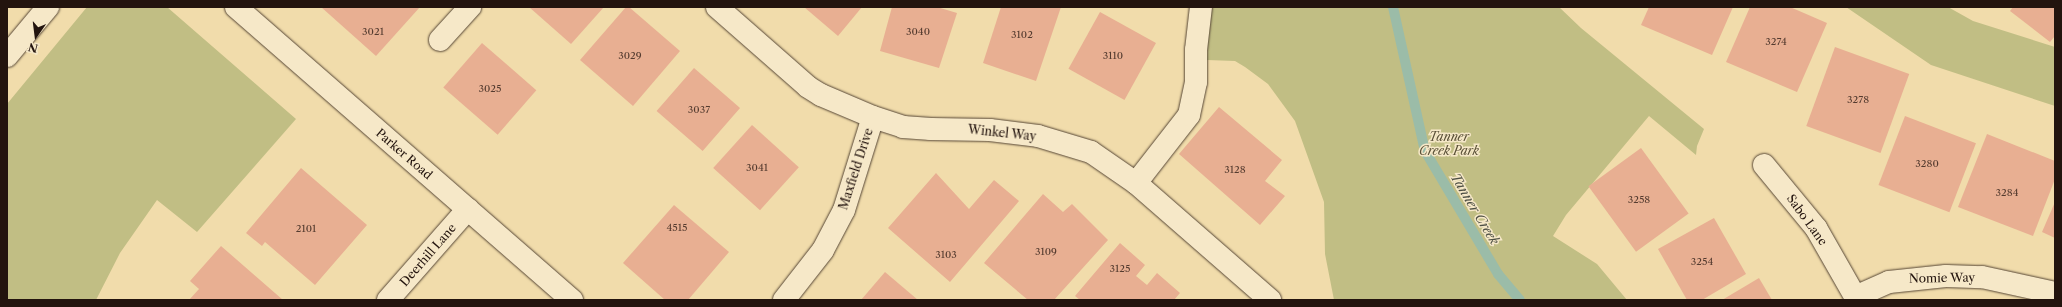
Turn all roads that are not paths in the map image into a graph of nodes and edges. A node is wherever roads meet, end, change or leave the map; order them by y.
1 (48, 7) edge
2 (236, 7) edge
3 (470, 7) edge
4 (717, 7) edge
5 (1201, 7) edge
6 (440, 40) dead end
7 (7, 56) edge
8 (873, 117) junction
9 (1764, 165) dead end
10 (1136, 183) junction
11 (468, 209) junction
12 (2055, 293) edge
13 (1856, 298) edge
14 (388, 300) edge
15 (572, 300) edge
16 (784, 300) edge
17 (1270, 300) edge

1 - 7 street
2 - 11 street, Parker Road
3 - 6 street
4 - 8 street, Winkel Way
5 - 10 street
8 - 10 street, Winkel Way
8 - 16 street, Maxfield Drive
9 - 13 street, Sabo Lane
10 - 17 street, Winkel Way
11 - 14 street, Deerhill Lane
11 - 15 street, Parker Road
12 - 13 street, Nomie Way

